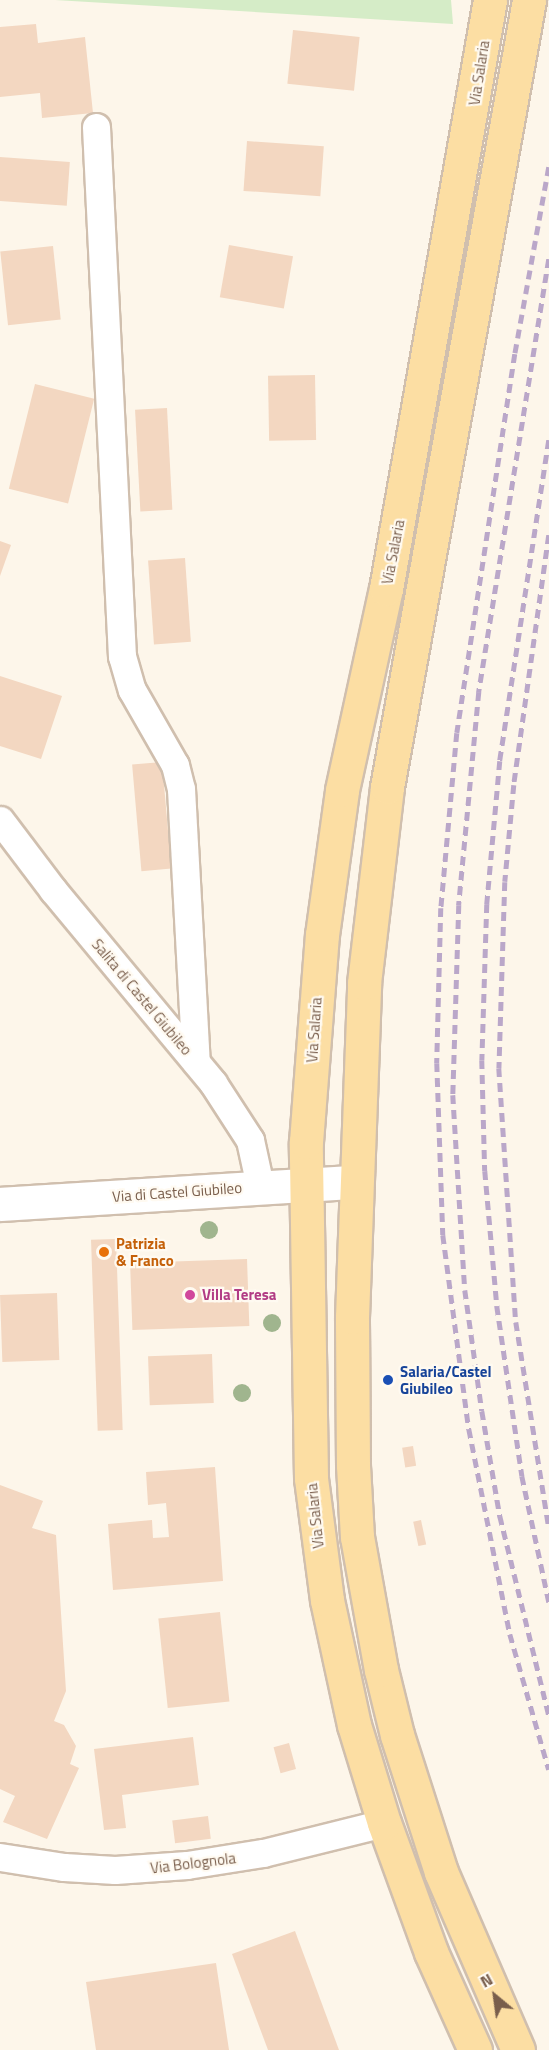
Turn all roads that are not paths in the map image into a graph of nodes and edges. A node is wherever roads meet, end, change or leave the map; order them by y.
1 (490, 0) edge
2 (529, 0) edge
3 (96, 127) dead end
4 (0, 820) edge
5 (196, 1062) junction
6 (354, 1182) junction
7 (306, 1184) junction
8 (260, 1186) junction
9 (0, 1204) edge
10 (384, 1823) junction
11 (0, 1857) edge
12 (475, 2050) edge
13 (518, 2050) edge

1 - 7 main road, Via Salaria
2 - 6 main road
3 - 5 street
4 - 5 street, Salita di Castel Giubileo
5 - 8 street, Salita di Castel Giubileo
6 - 7 street, Via di Castel Giubileo
6 - 13 main road
7 - 8 street, Via di Castel Giubileo
7 - 10 main road, Via Salaria
8 - 9 street, Via di Castel Giubileo
10 - 11 street, Via Bolognola
10 - 12 main road, Via Salaria

